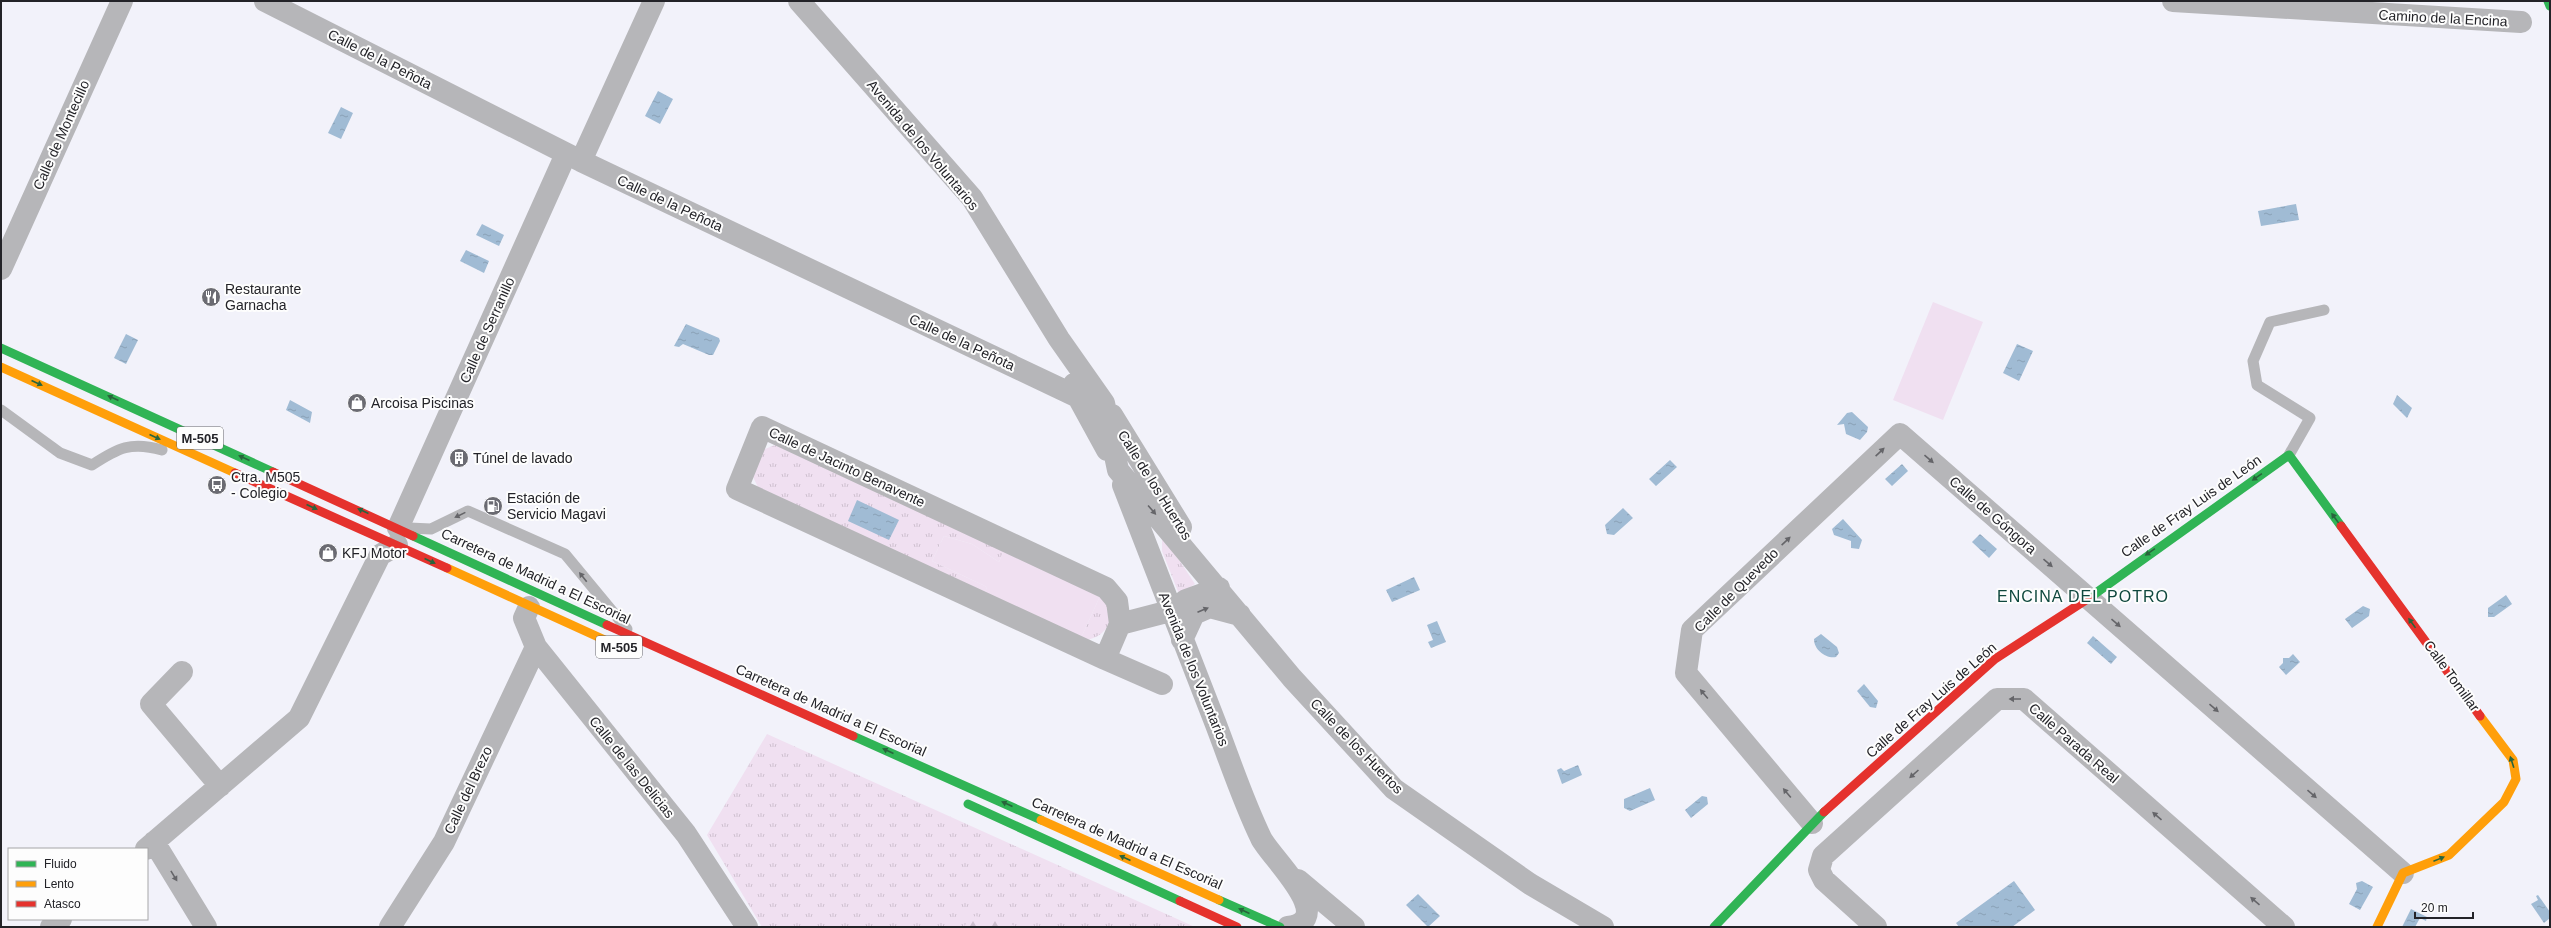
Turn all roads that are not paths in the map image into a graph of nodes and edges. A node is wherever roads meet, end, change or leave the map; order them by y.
1 (122, 1) edge
2 (265, 1) edge
3 (654, 1) edge
4 (799, 1) edge
5 (2173, 1) edge
6 (2548, 1) edge
7 (2550, 6) edge
8 (2521, 22) dead end
9 (573, 157) junction
10 (1, 269) edge
11 (2324, 310) dead end
12 (1059, 339) junction
13 (1, 348) edge
14 (1, 367) edge
15 (1078, 398) junction
16 (1104, 403) junction
17 (1, 410) edge
18 (1900, 434) joint
19 (2288, 455) junction
20 (226, 469) junction
21 (1118, 470) junction
22 (398, 536) junction
23 (1219, 588) junction
24 (2087, 597) junction
25 (529, 607) junction
26 (1170, 611) junction
27 (1240, 615) junction
28 (1120, 624) junction
29 (636, 638) junction
30 (1182, 640) junction
31 (536, 647) junction
32 (624, 649) dead end
33 (1105, 659) junction
34 (182, 672) dead end
35 (1162, 684) dead end
36 (220, 786) junction
37 (960, 800) dead end
38 (1812, 823) junction
39 (150, 846) edge
40 (1279, 864) junction
41 (2403, 873) junction
42 (60, 920) edge
43 (51, 927) edge
44 (206, 927) edge
45 (390, 927) edge
46 (747, 927) edge
47 (1237, 927) edge
48 (1280, 927) edge
49 (1288, 927) edge
50 (1354, 927) edge
51 (1603, 927) edge
52 (1714, 927) edge
53 (1876, 927) edge
54 (2284, 927) edge
55 (2377, 927) edge

1 - 10 street, Calle de Montecillo
2 - 9 street, Calle de la Peñota
3 - 9 street, Calle de Serranillo
4 - 12 street, Avenida de los Voluntarios
5 - 8 street, Camino de la Encina
6 - 7 main road
9 - 15 street, Calle de la Peñota
9 - 22 street, Calle de Serranillo
11 - 19 lane
12 - 15 street, Avenida de los Voluntarios
12 - 16 street, Avenida de los Voluntarios
22 -> 13 main road, Carretera de Madrid a El Escorial / M-505
14 -> 20 main road, Carretera de Madrid a El Escorial / M-505
15 - 21 street, Avenida de los Voluntarios
16 - 21 street, Avenida de los Voluntarios
16 - 23 street, Calle de los Huertos
17 - 20 lane
18 -> 24 street, Calle de Góngora
38 -> 18 street, Calle de Quevedo
19 -> 24 main road, Calle de Fray Luis de León
41 -> 19 main road, Calle Tomillar
20 -> 22 main road, Carretera de Madrid a El Escorial / M-505
21 -> 23 street, Calle de los Huertos
21 - 26 street, Avenida de los Voluntarios
22 -> 25 main road, Carretera de Madrid a El Escorial / M-505
22 - 29 main road, Carretera de Madrid a El Escorial / M-505
29 -> 22 lane
22 - 36 street
23 - 26 street
23 - 27 street, Calle de los Huertos
24 - 38 main road, Calle de Fray Luis de León
24 -> 41 street
25 - 31 street, Calle de las Delicias
25 - 32 main road, Carretera de Madrid a El Escorial / M-505
26 - 28 street
26 - 30 street, Avenida de los Voluntarios
30 -> 27 street
27 - 51 street, Calle de los Huertos
28 - 33 street
28 - 33 street, Calle de Jacinto Benavente
48 -> 29 main road, Carretera de Madrid a El Escorial / M-505
30 - 40 street, Avenida de los Voluntarios
31 - 45 street, Calle del Brezo
31 - 46 street, Calle de las Delicias
33 - 35 street, Calle de Jacinto Benavente
34 - 36 street
36 - 39 street
37 - 47 main road, Carretera de Madrid a El Escorial
38 - 52 main road, Calle de Fray Luis de León
39 -> 44 street
40 - 49 street, Avenida de los Voluntarios
40 - 50 street, Avenida de los Voluntarios
41 - 55 main road
42 - 43 street
54 -> 53 street, Calle Parada Real

